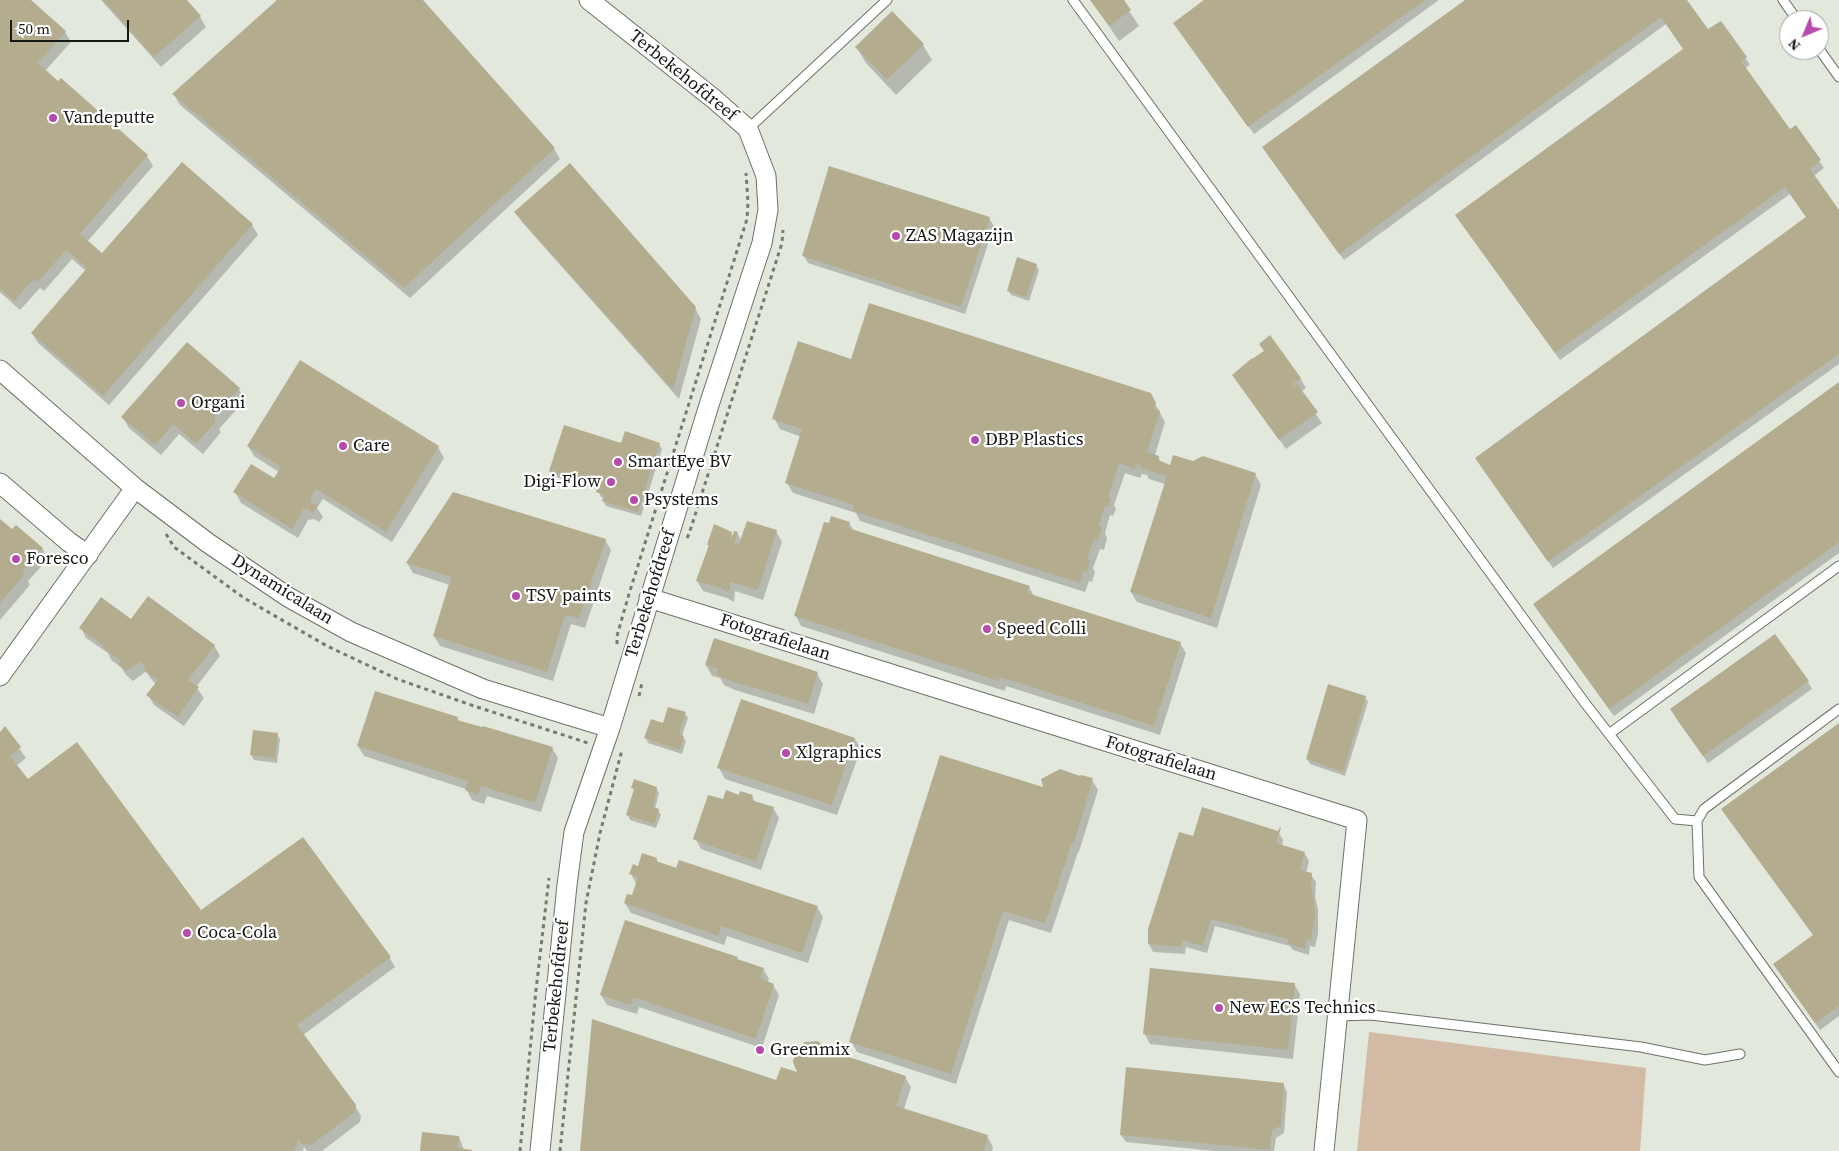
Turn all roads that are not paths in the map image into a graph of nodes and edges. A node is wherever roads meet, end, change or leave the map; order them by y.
1 (589, 0) edge
2 (887, 0) edge
3 (1073, 0) edge
4 (1826, 60) edge
5 (1839, 77) edge
6 (748, 129) junction
7 (0, 370) edge
8 (0, 483) edge
9 (135, 488) junction
10 (88, 555) junction
11 (1839, 566) edge
12 (649, 598) junction
13 (0, 676) edge
14 (1839, 709) edge
15 (610, 728) junction
16 (1609, 734) junction
17 (1697, 821) junction
18 (1338, 1016) junction
19 (1740, 1054) dead end
20 (1839, 1072) edge
21 (540, 1151) edge
22 (1324, 1151) edge

1 - 6 street, Terbekehofdreef
2 - 6 lane
3 - 16 lane
4 - 5 lane
6 - 12 street, Terbekehofdreef
7 - 9 street, Dynamicalaan
8 - 10 street
9 - 10 street
9 - 15 street, Dynamicalaan
10 - 13 street
11 - 16 lane
12 - 15 street, Terbekehofdreef
12 - 18 street, Fotografielaan
14 - 17 lane
15 - 21 street, Terbekehofdreef
16 - 17 lane
17 - 20 lane
18 - 19 lane
18 - 22 street, Fotografielaan

